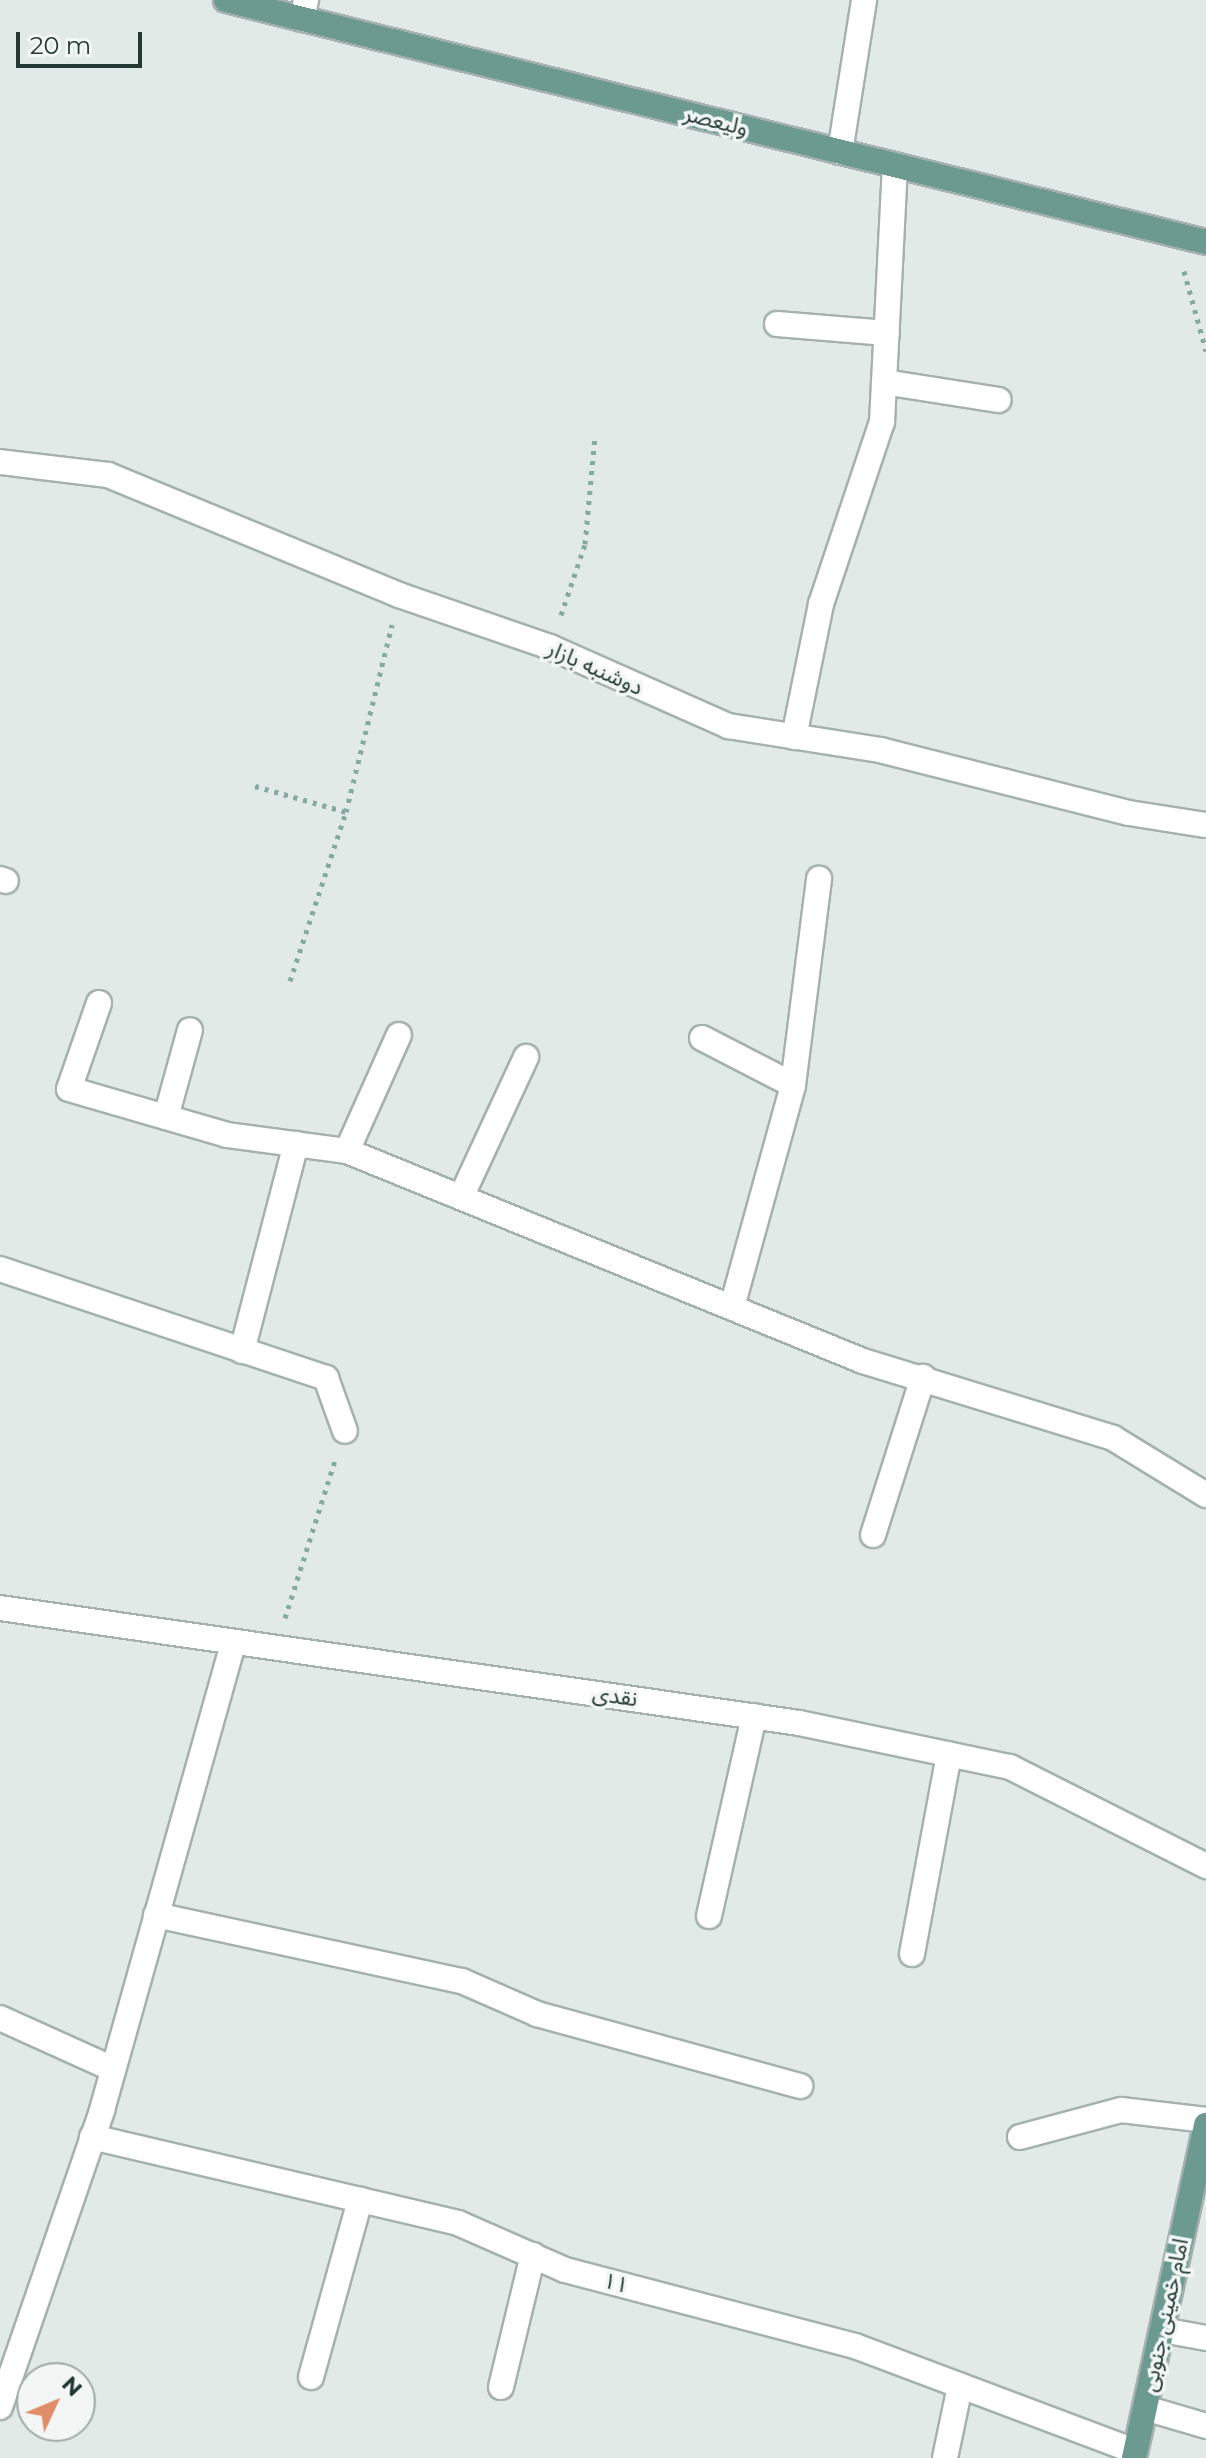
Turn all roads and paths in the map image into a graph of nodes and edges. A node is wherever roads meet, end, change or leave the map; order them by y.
1 (226, 0) edge
2 (864, 0) edge
3 (304, 9) edge
4 (840, 152) junction
5 (895, 165) junction
6 (1174, 234) junction
7 (1206, 242) edge
8 (777, 324) dead end
9 (887, 333) junction
10 (1206, 351) edge
11 (884, 382) junction
12 (999, 400) dead end
13 (595, 437) dead end
14 (0, 462) edge
15 (399, 595) junction
16 (550, 647) junction
17 (794, 737) junction
18 (255, 786) dead end
19 (346, 812) junction
20 (1206, 825) edge
21 (819, 879) dead end
22 (290, 981) dead end
23 (99, 1003) dead end
24 (190, 1030) dead end
25 (399, 1035) dead end
26 (702, 1038) dead end
27 (526, 1057) dead end
28 (793, 1085) junction
29 (166, 1117) junction
30 (296, 1144) junction
31 (347, 1151) junction
32 (463, 1193) junction
33 (0, 1269) edge
34 (732, 1307) junction
35 (242, 1351) junction
36 (923, 1377) junction
37 (345, 1431) joint
38 (1206, 1495) edge
39 (873, 1535) dead end
40 (0, 1608) edge
41 (233, 1644) junction
42 (275, 1649) junction
43 (754, 1716) junction
44 (949, 1754) junction
45 (1206, 1866) edge
46 (156, 1915) junction
47 (709, 1916) dead end
48 (912, 1954) dead end
49 (0, 2018) edge
50 (113, 2069) junction
51 (800, 2086) dead end
52 (1206, 2123) edge
53 (92, 2137) junction
54 (1020, 2137) dead end
55 (360, 2200) junction
56 (533, 2255) junction
57 (1162, 2330) junction
58 (1206, 2338) edge
59 (311, 2377) dead end
60 (960, 2386) junction
61 (501, 2387) dead end
62 (0, 2407) edge
63 (1145, 2408) junction
64 (1206, 2426) edge
65 (1134, 2454) edge
66 (945, 2458) edge

1 - 3 main road, ولیعصر
2 - 4 street
3 - 4 main road, ولیعصر
4 - 5 main road, ولیعصر
5 - 6 main road, ولیعصر
5 - 9 street
6 - 7 main road, ولیعصر
6 - 10 path
8 - 9 street
9 - 11 street
11 - 12 street
11 - 17 street
13 - 16 path
14 - 15 street, دوشنبه بازار
15 - 16 street, دوشنبه بازار
15 - 19 path
16 - 17 street, دوشنبه بازار
17 - 20 street, دوشنبه بازار
18 - 19 path
19 - 22 path
21 - 28 street
23 - 29 street
24 - 29 street
25 - 31 street
26 - 28 street
27 - 32 street
28 - 34 street
29 - 30 street
30 - 31 street
30 - 35 street
31 - 32 street
32 - 34 street
33 - 35 street
34 - 36 street
35 - 37 street
36 - 38 street
36 - 39 street
37 - 42 path
40 - 41 street, نقدی
41 - 42 street, نقدی
41 - 46 street
42 - 43 street, نقدی
43 - 44 street, نقدی
43 - 47 street
44 - 45 street, نقدی
44 - 48 street
46 - 50 street
46 - 51 street
49 - 50 street
50 - 53 street
52 - 54 street
52 - 57 main road, امام خمینی جنوبی
53 - 55 street, ۱۱
53 - 62 street
55 - 56 street, ۱۱
55 - 59 street
56 - 60 street, ۱۱
56 - 61 street
57 - 58 street
57 - 63 main road, امام خمینی جنوبی
60 - 65 street, ۱۱
60 - 66 street
63 - 64 street
63 - 65 main road, امام خمینی جنوبی

